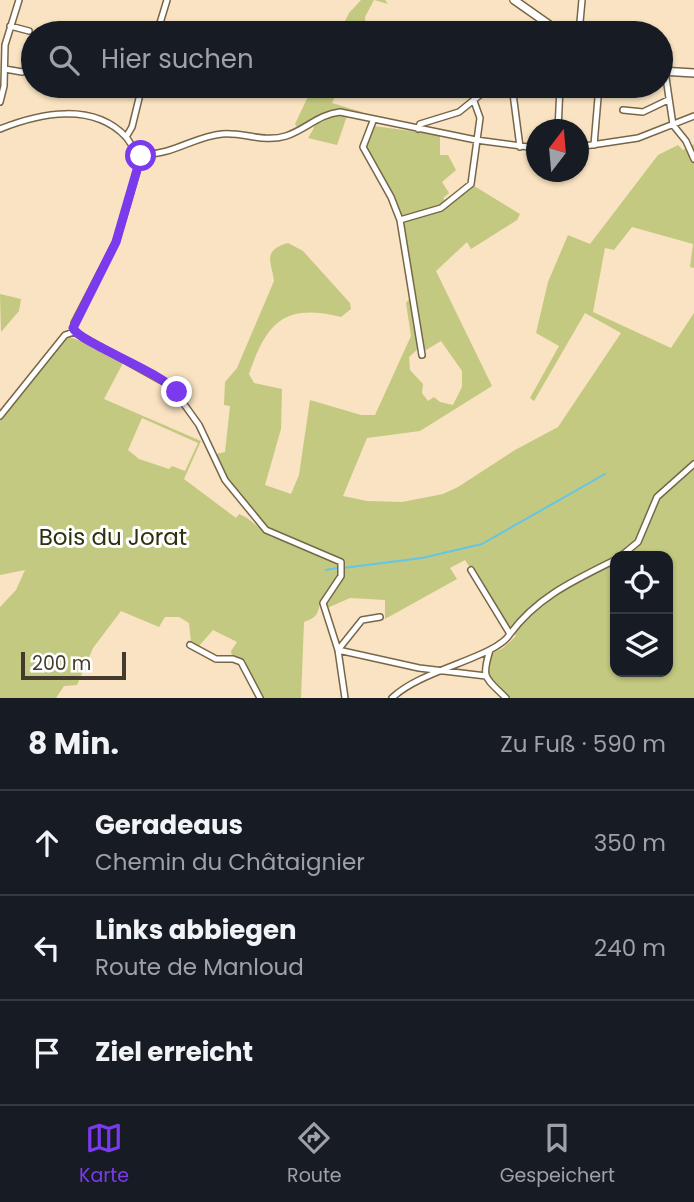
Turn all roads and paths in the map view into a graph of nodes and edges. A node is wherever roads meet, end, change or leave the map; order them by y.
1 (19, 0) edge
2 (167, 0) edge
3 (514, 0) edge
4 (582, 0) edge
5 (161, 21) edge
6 (544, 21) edge
7 (580, 21) edge
8 (10, 26) junction
9 (21, 29) edge
10 (2, 45) edge
11 (5, 69) junction
12 (21, 72) edge
13 (694, 73) edge
14 (673, 74) edge
15 (139, 98) edge
16 (477, 98) edge
17 (514, 98) edge
18 (559, 98) edge
19 (598, 98) edge
20 (668, 100) joint
21 (474, 101) junction
22 (0, 102) edge
23 (624, 110) dead end
24 (694, 116) edge
25 (558, 119) edge
26 (373, 121) junction
27 (673, 125) junction
28 (0, 128) edge
29 (418, 129) junction
30 (126, 137) junction
31 (476, 140) junction
32 (594, 145) junction
33 (589, 146) edge
34 (520, 147) junction
35 (526, 147) edge
36 (142, 154) junction
37 (694, 159) edge
38 (400, 220) junction
39 (74, 332) junction
40 (422, 355) dead end
41 (0, 416) edge
42 (694, 464) edge
43 (627, 551) edge
44 (610, 562) edge
45 (471, 570) dead end
46 (380, 617) dead end
47 (510, 634) junction
48 (190, 645) dead end
49 (338, 650) junction
50 (490, 650) junction
51 (438, 670) junction
52 (486, 676) junction
53 (260, 698) edge
54 (345, 698) edge
55 (392, 698) edge
56 (506, 698) edge

1 - 8 street
2 - 5 street
3 - 6 main road
4 - 7 street
8 - 9 street
8 - 10 street
10 - 11 street
11 - 12 street
11 - 22 street
13 - 14 main road
15 - 30 street
16 - 21 street
17 - 34 street
18 - 25 street
19 - 32 street
20 - 23 street
20 - 27 street
21 - 29 street
21 - 31 street
24 - 27 street
26 - 29 street
26 - 36 street
26 - 38 street
27 - 32 street
27 - 37 street
28 - 30 street
29 - 31 street
30 - 36 street
31 - 34 street
31 - 38 street
32 - 33 street
34 - 35 street
36 - 39 street
38 - 40 street
39 - 41 street
39 - 49 street
42 - 43 street
44 - 47 street
45 - 47 street
46 - 49 street
47 - 50 street
48 - 53 street
49 - 51 street
49 - 54 street
50 - 51 street
50 - 52 street
51 - 52 street
51 - 55 street
52 - 56 street

